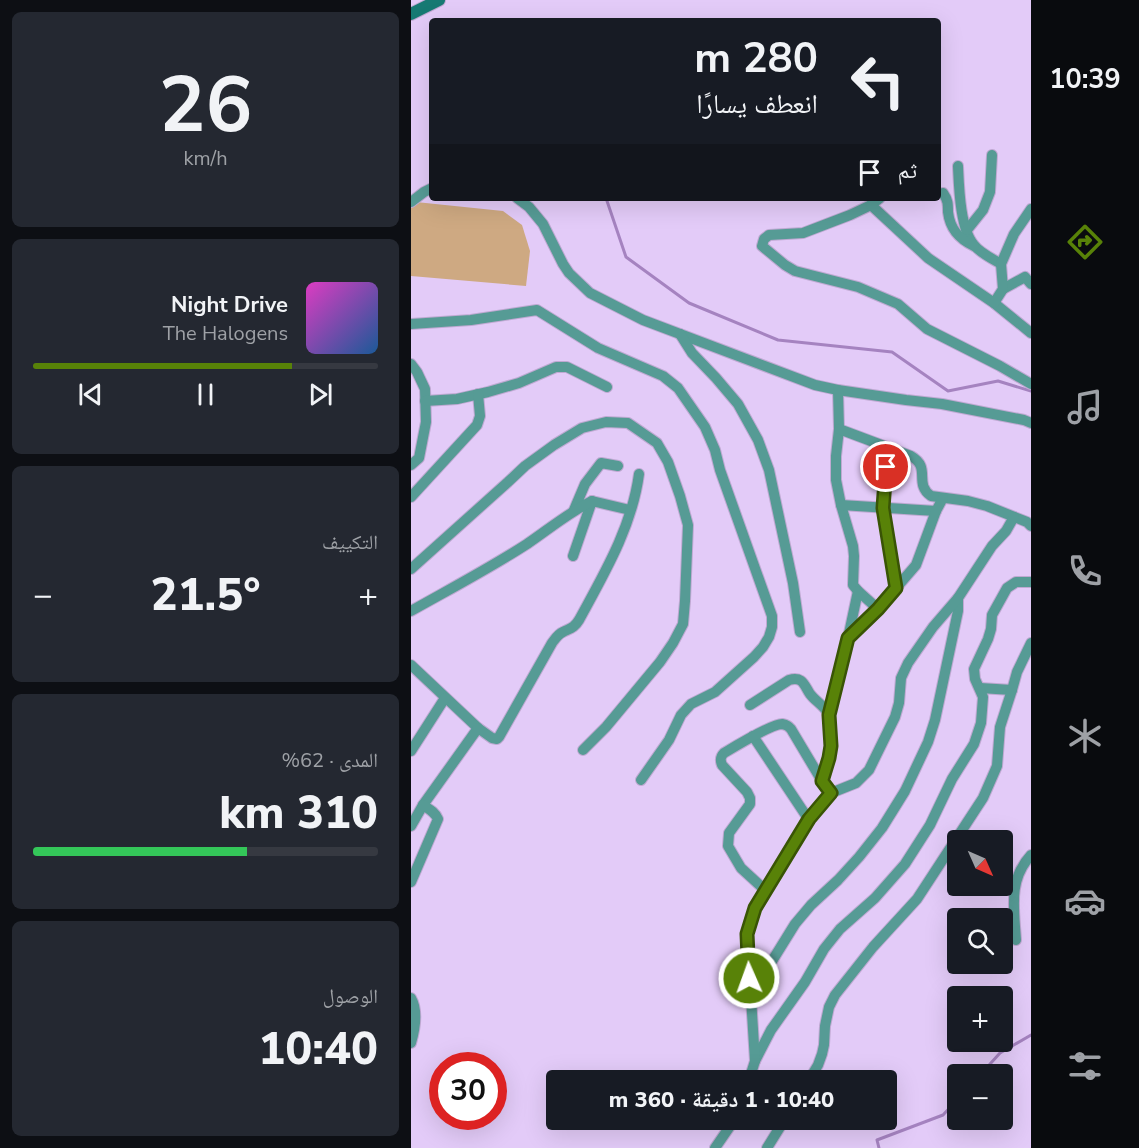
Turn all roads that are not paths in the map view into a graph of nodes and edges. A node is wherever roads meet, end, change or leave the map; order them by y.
1 (438, 0) edge
2 (411, 14) edge
3 (992, 155) dead end
4 (958, 166) dead end
5 (429, 190) edge
6 (943, 193) dead end
7 (521, 201) edge
8 (411, 202) edge
9 (876, 202) edge
10 (1031, 209) edge
11 (967, 230) junction
12 (974, 246) junction
13 (1001, 264) junction
14 (1029, 277) edge
15 (1003, 289) junction
16 (994, 303) junction
17 (411, 324) edge
18 (1031, 333) edge
19 (680, 334) junction
20 (411, 364) edge
21 (1031, 384) edge
22 (607, 387) dead end
23 (838, 390) junction
24 (478, 394) junction
25 (426, 401) junction
26 (1031, 423) edge
27 (839, 429) junction
28 (887, 447) junction
29 (411, 465) edge
30 (618, 466) dead end
31 (639, 474) dead end
32 (411, 497) edge
33 (943, 498) junction
34 (592, 501) junction
35 (841, 505) junction
36 (883, 508) junction
37 (574, 510) junction
38 (630, 510) junction
39 (936, 511) junction
40 (1014, 518) junction
41 (1031, 526) edge
42 (573, 556) dead end
43 (411, 569) edge
44 (1031, 582) edge
45 (896, 588) junction
46 (858, 591) junction
47 (958, 598) junction
48 (878, 609) junction
49 (411, 611) edge
50 (800, 632) dead end
51 (848, 638) junction
52 (1031, 644) edge
53 (411, 665) edge
54 (980, 688) junction
55 (1012, 690) junction
56 (445, 698) junction
57 (750, 705) dead end
58 (829, 715) junction
59 (981, 723) junction
60 (1000, 727) junction
61 (479, 728) junction
62 (753, 736) junction
63 (583, 750) dead end
64 (411, 751) edge
65 (641, 780) dead end
66 (822, 781) junction
67 (831, 793) junction
68 (423, 805) junction
69 (809, 819) junction
70 (411, 826) edge
71 (1031, 855) edge
72 (411, 882) edge
73 (765, 890) junction
74 (1016, 940) dead end
75 (751, 995) junction
76 (411, 998) edge
77 (411, 1043) edge
78 (755, 1061) junction
79 (752, 1070) edge
80 (814, 1070) edge
81 (727, 1130) edge
82 (778, 1130) edge
83 (715, 1148) edge
84 (767, 1148) edge

1 - 2 street
3 - 11 street
4 - 11 street
5 - 8 street
6 - 12 street
7 - 19 street
9 - 16 street
9 - 21 street
10 - 13 street
11 - 12 street
12 - 13 street
13 - 15 street
14 - 15 street
15 - 16 street
16 - 18 street
17 - 65 street
19 - 23 street
19 - 50 street
20 - 25 street
22 - 24 street
23 - 26 street
23 - 27 street
24 - 25 street
24 - 32 street
25 - 29 street
27 - 28 street
27 - 35 street
28 - 33 street
28 - 36 street
30 - 37 street
31 - 38 street
33 - 39 street
33 - 40 street
34 - 37 street
34 - 38 street
34 - 42 street
35 - 36 street
35 - 46 street
36 - 39 street
36 - 45 street
37 - 49 street
38 - 61 street
39 - 45 street
40 - 41 street
40 - 47 street
43 - 63 street
44 - 54 street
45 - 48 street
46 - 48 street
46 - 51 street
47 - 67 street
47 - 75 street
48 - 51 street
51 - 58 street
52 - 55 street
53 - 56 street
54 - 55 street
54 - 59 street
55 - 60 street
56 - 61 street
56 - 64 street
57 - 58 street
58 - 66 street
59 - 60 street
59 - 78 street
60 - 80 street
61 - 68 street
62 - 66 street
62 - 69 street
62 - 73 street
66 - 67 street
67 - 69 street
68 - 70 street
68 - 72 street
69 - 73 street
71 - 74 street
73 - 75 street
75 - 78 street
76 - 77 street
78 - 79 street
81 - 83 street
82 - 84 street

